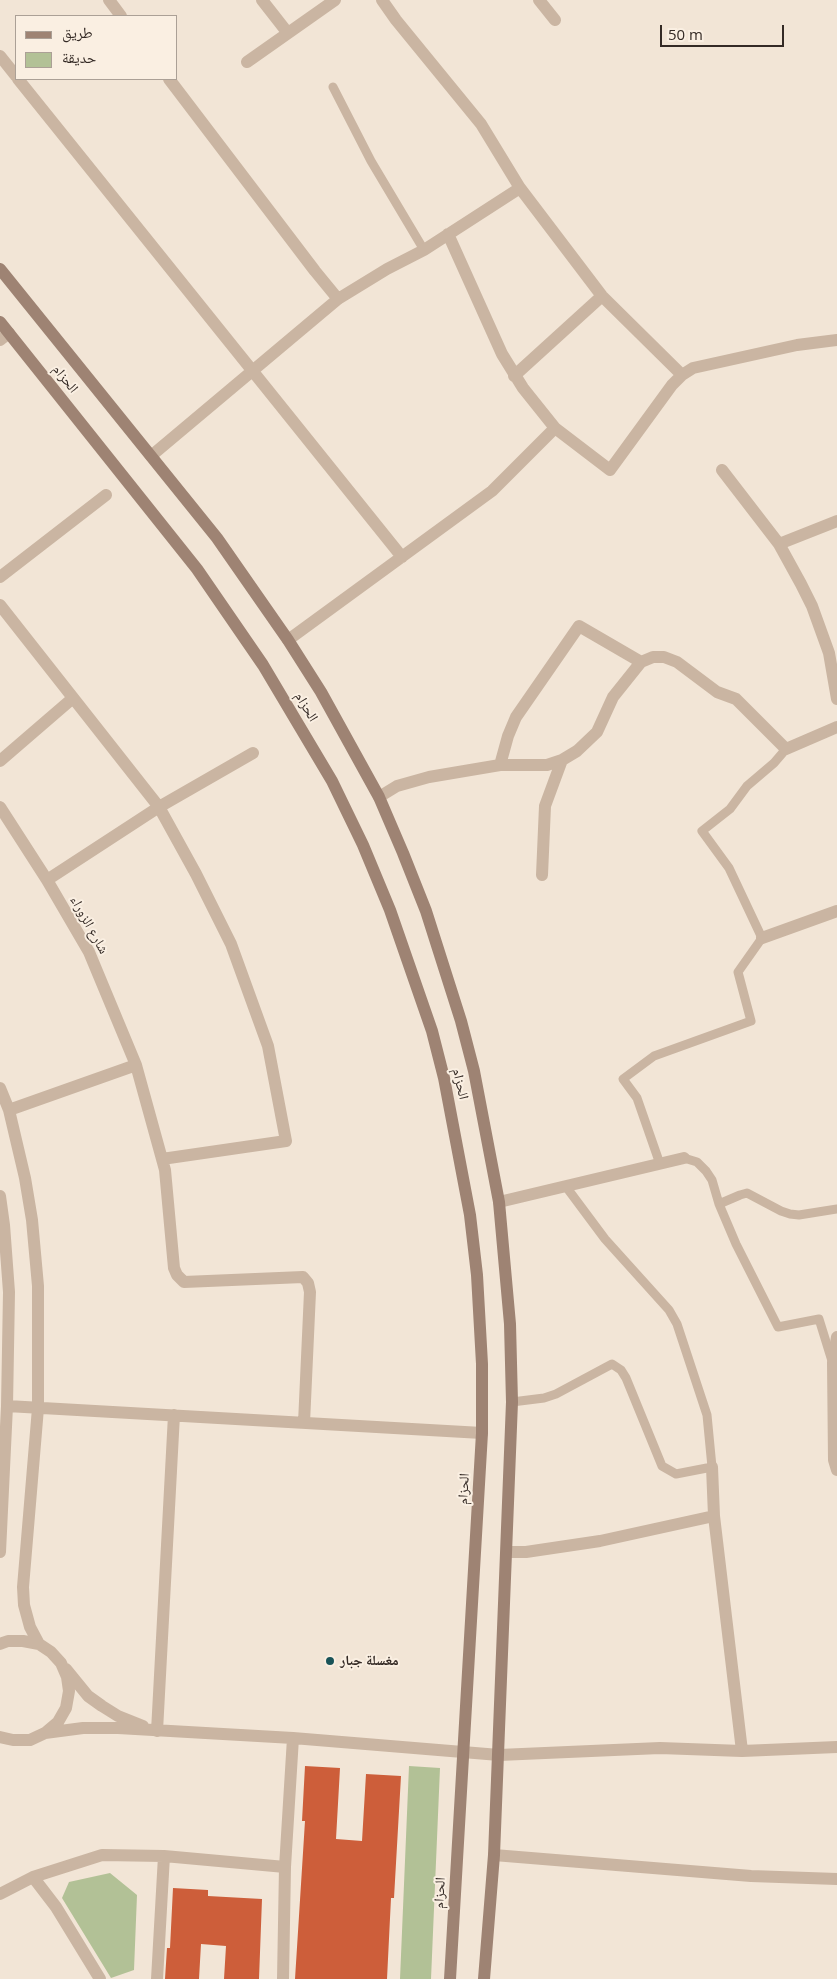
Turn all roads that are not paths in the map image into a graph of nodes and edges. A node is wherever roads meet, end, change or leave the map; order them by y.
1 (109, 0) edge
2 (262, 0) edge
3 (336, 0) edge
4 (382, 0) edge
5 (539, 0) edge
6 (121, 15) edge
7 (556, 20) dead end
8 (287, 32) junction
9 (0, 56) edge
10 (247, 62) dead end
11 (15, 75) edge
12 (19, 80) edge
13 (170, 80) edge
14 (333, 87) dead end
15 (520, 188) junction
16 (448, 234) junction
17 (424, 250) junction
18 (0, 269) edge
19 (602, 296) junction
20 (338, 299) junction
21 (0, 322) edge
22 (4, 337) edge
23 (837, 340) edge
24 (253, 370) junction
25 (682, 375) junction
26 (514, 376) junction
27 (555, 428) junction
28 (151, 456) junction
29 (722, 470) dead end
30 (106, 495) dead end
31 (837, 521) edge
32 (779, 544) junction
33 (402, 557) junction
34 (0, 577) edge
35 (0, 605) edge
36 (288, 640) junction
37 (641, 662) junction
38 (73, 698) junction
39 (837, 699) edge
40 (837, 727) edge
41 (786, 749) junction
42 (253, 753) dead end
43 (562, 760) junction
44 (0, 761) edge
45 (500, 765) junction
46 (379, 797) junction
47 (0, 807) edge
48 (159, 807) junction
49 (542, 875) dead end
50 (47, 880) junction
51 (837, 911) edge
52 (762, 938) junction
53 (136, 1065) junction
54 (0, 1088) edge
55 (9, 1110) junction
56 (684, 1158) joint
57 (162, 1159) junction
58 (660, 1164) junction
59 (567, 1188) junction
60 (0, 1196) edge
61 (499, 1202) junction
62 (719, 1204) junction
63 (837, 1209) edge
64 (837, 1338) edge
65 (833, 1362) junction
66 (512, 1402) junction
67 (7, 1406) junction
68 (38, 1408) junction
69 (174, 1415) junction
70 (304, 1423) junction
71 (482, 1433) junction
72 (712, 1467) junction
73 (837, 1470) edge
74 (714, 1516) junction
75 (1, 1534) edge
76 (0, 1552) edge
77 (507, 1552) junction
78 (0, 1644) edge
79 (39, 1644) junction
80 (60, 1663) junction
81 (157, 1731) junction
82 (45, 1733) junction
83 (0, 1737) edge
84 (293, 1738) junction
85 (13, 1740) junction
86 (0, 1745) edge
87 (837, 1747) edge
88 (463, 1751) junction
89 (742, 1751) junction
90 (498, 1755) junction
91 (494, 1855) junction
92 (164, 1856) junction
93 (285, 1867) junction
94 (33, 1877) junction
95 (837, 1879) edge
96 (0, 1894) edge
97 (100, 1979) edge
98 (157, 1979) edge
99 (283, 1979) edge
100 (450, 1979) edge
101 (484, 1979) edge

1 - 6 street
2 - 8 street
3 - 8 street
4 - 15 street
5 - 7 street
8 - 10 street
9 - 11 street
12 - 24 street
13 - 20 street
14 - 17 lane
15 - 16 street
15 - 19 street
16 - 17 street
16 - 26 street
17 - 20 street
18 - 28 main road
19 - 25 street
19 - 26 street
20 - 24 street
21 - 22 main road, الحزام
22 - 71 main road, الحزام
23 - 25 street
24 - 28 street
24 - 33 street
25 - 27 street
26 - 27 street
27 - 33 street
28 - 36 main road
29 - 32 street
30 - 34 street
31 - 32 street
32 - 39 street
33 - 36 street
35 - 38 street
36 - 46 main road
37 - 41 street
37 - 43 street
37 - 45 street
38 - 44 street
38 - 48 street
40 - 41 street
41 - 52 lane
42 - 48 street
43 - 45 street
43 - 49 street
45 - 46 street
46 - 61 main road
47 - 50 street, شارع الزوراء
48 - 50 street
48 - 57 street
50 - 53 street, شارع الزوراء
51 - 52 street
52 - 58 lane
53 - 55 street
53 - 57 street, شارع الزوراء
54 - 55 street
55 - 68 street
56 - 58 street
56 - 62 lane
57 - 70 street, شارع الزوراء
58 - 59 street
59 - 61 street
59 - 72 lane
60 - 67 street
61 - 66 main road
62 - 63 lane
62 - 65 lane
64 - 65 street
65 - 73 street
66 - 72 lane
66 - 77 main road
67 - 68 street
67 - 75 street
68 - 69 street
68 - 79 street
69 - 70 street
69 - 81 street
70 - 71 street
71 - 88 main road, الحزام
72 - 74 street
74 - 77 street
74 - 89 street
75 - 76 street
77 - 90 main road
78 - 79 street
79 - 80 street
80 - 81 street
80 - 82 street
81 - 82 street
81 - 84 street
82 - 85 street
83 - 85 street
84 - 88 street
84 - 93 street
85 - 86 street
87 - 89 street
88 - 90 street
88 - 100 main road, الحزام
89 - 90 street
90 - 91 main road
91 - 95 street
91 - 101 main road
92 - 93 street
92 - 94 street
92 - 98 street
93 - 99 street
94 - 96 street
94 - 97 street

